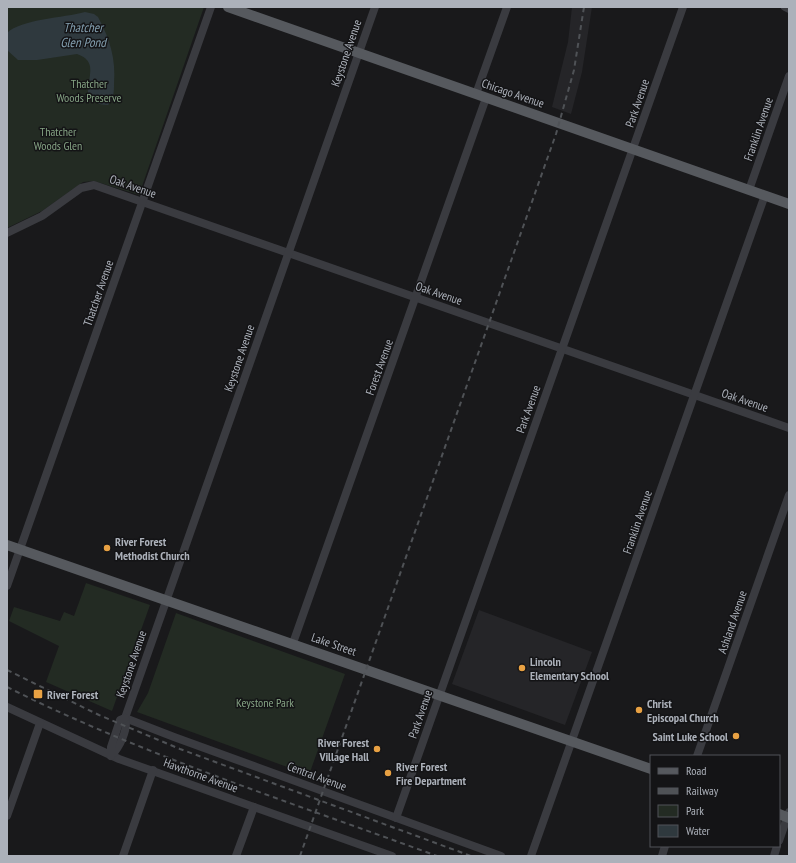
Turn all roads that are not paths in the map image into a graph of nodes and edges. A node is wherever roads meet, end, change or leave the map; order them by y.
1 (211, 7) edge
2 (228, 7) edge
3 (375, 7) edge
4 (507, 7) edge
5 (683, 7) edge
6 (785, 7) edge
7 (789, 8) edge
8 (359, 53) junction
9 (789, 76) edge
10 (476, 94) junction
11 (486, 98) junction
12 (633, 149) junction
13 (749, 190) junction
14 (765, 196) junction
15 (142, 202) junction
16 (789, 204) edge
17 (7, 233) edge
18 (289, 253) junction
19 (416, 298) junction
20 (563, 349) junction
21 (694, 396) junction
22 (789, 428) edge
23 (789, 495) edge
24 (7, 544) edge
25 (20, 549) junction
26 (7, 586) edge
27 (166, 600) junction
28 (293, 643) junction
29 (439, 695) junction
30 (7, 707) edge
31 (125, 718) junction
32 (40, 723) junction
33 (572, 741) junction
34 (697, 755) edge
35 (111, 756) junction
36 (650, 769) edge
37 (153, 770) junction
38 (254, 807) junction
39 (786, 815) edge
40 (7, 816) edge
41 (396, 818) junction
42 (780, 837) edge
43 (386, 855) edge
44 (123, 856) edge
45 (236, 856) edge
46 (501, 856) edge
47 (531, 856) edge

1 - 15 street, Thatcher Avenue
2 - 8 main road, Chicago Avenue
3 - 8 street, Keystone Avenue
4 - 10 street
5 - 12 street, Park Avenue
6 - 7 street
8 - 10 main road, Chicago Avenue
8 - 18 street, Keystone Avenue
9 - 13 street, Franklin Avenue
10 - 11 main road, Chicago Avenue
11 - 12 main road, Chicago Avenue
11 - 19 street, Forest Avenue
12 - 13 main road, Chicago Avenue
12 - 20 street, Park Avenue
13 - 14 main road, Chicago Avenue
14 - 16 main road, Chicago Avenue
14 - 21 street, Franklin Avenue
15 - 17 street, Oak Avenue
15 - 18 street, Oak Avenue
15 - 25 street, Thatcher Avenue
18 - 19 street, Oak Avenue
18 - 27 street, Keystone Avenue
19 - 20 street, Oak Avenue
19 - 28 street, Forest Avenue
20 - 21 street, Oak Avenue
20 - 29 street, Park Avenue
21 - 22 street, Oak Avenue
21 - 33 street, Franklin Avenue
23 - 34 street, Ashland Avenue
24 - 25 main road, Lake Street
25 - 26 street, Thatcher Avenue
25 - 27 main road, Lake Street
27 - 28 main road, Lake Street
27 - 31 street, Keystone Avenue
28 - 29 main road, Lake Street
29 - 33 main road, Lake Street
29 - 41 street, Park Avenue
30 - 32 street, Hawthorne Avenue
31 - 35 street, Keystone Avenue
31 - 41 street, Central Avenue
32 - 35 street, Hawthorne Avenue
32 - 40 street
33 - 36 main road, Lake Street
33 - 47 street, Franklin Avenue
35 - 37 street, Hawthorne Avenue
37 - 38 street, Hawthorne Avenue
37 - 44 street
38 - 43 street, Hawthorne Avenue
38 - 45 street
39 - 42 street
41 - 46 street, Central Avenue

